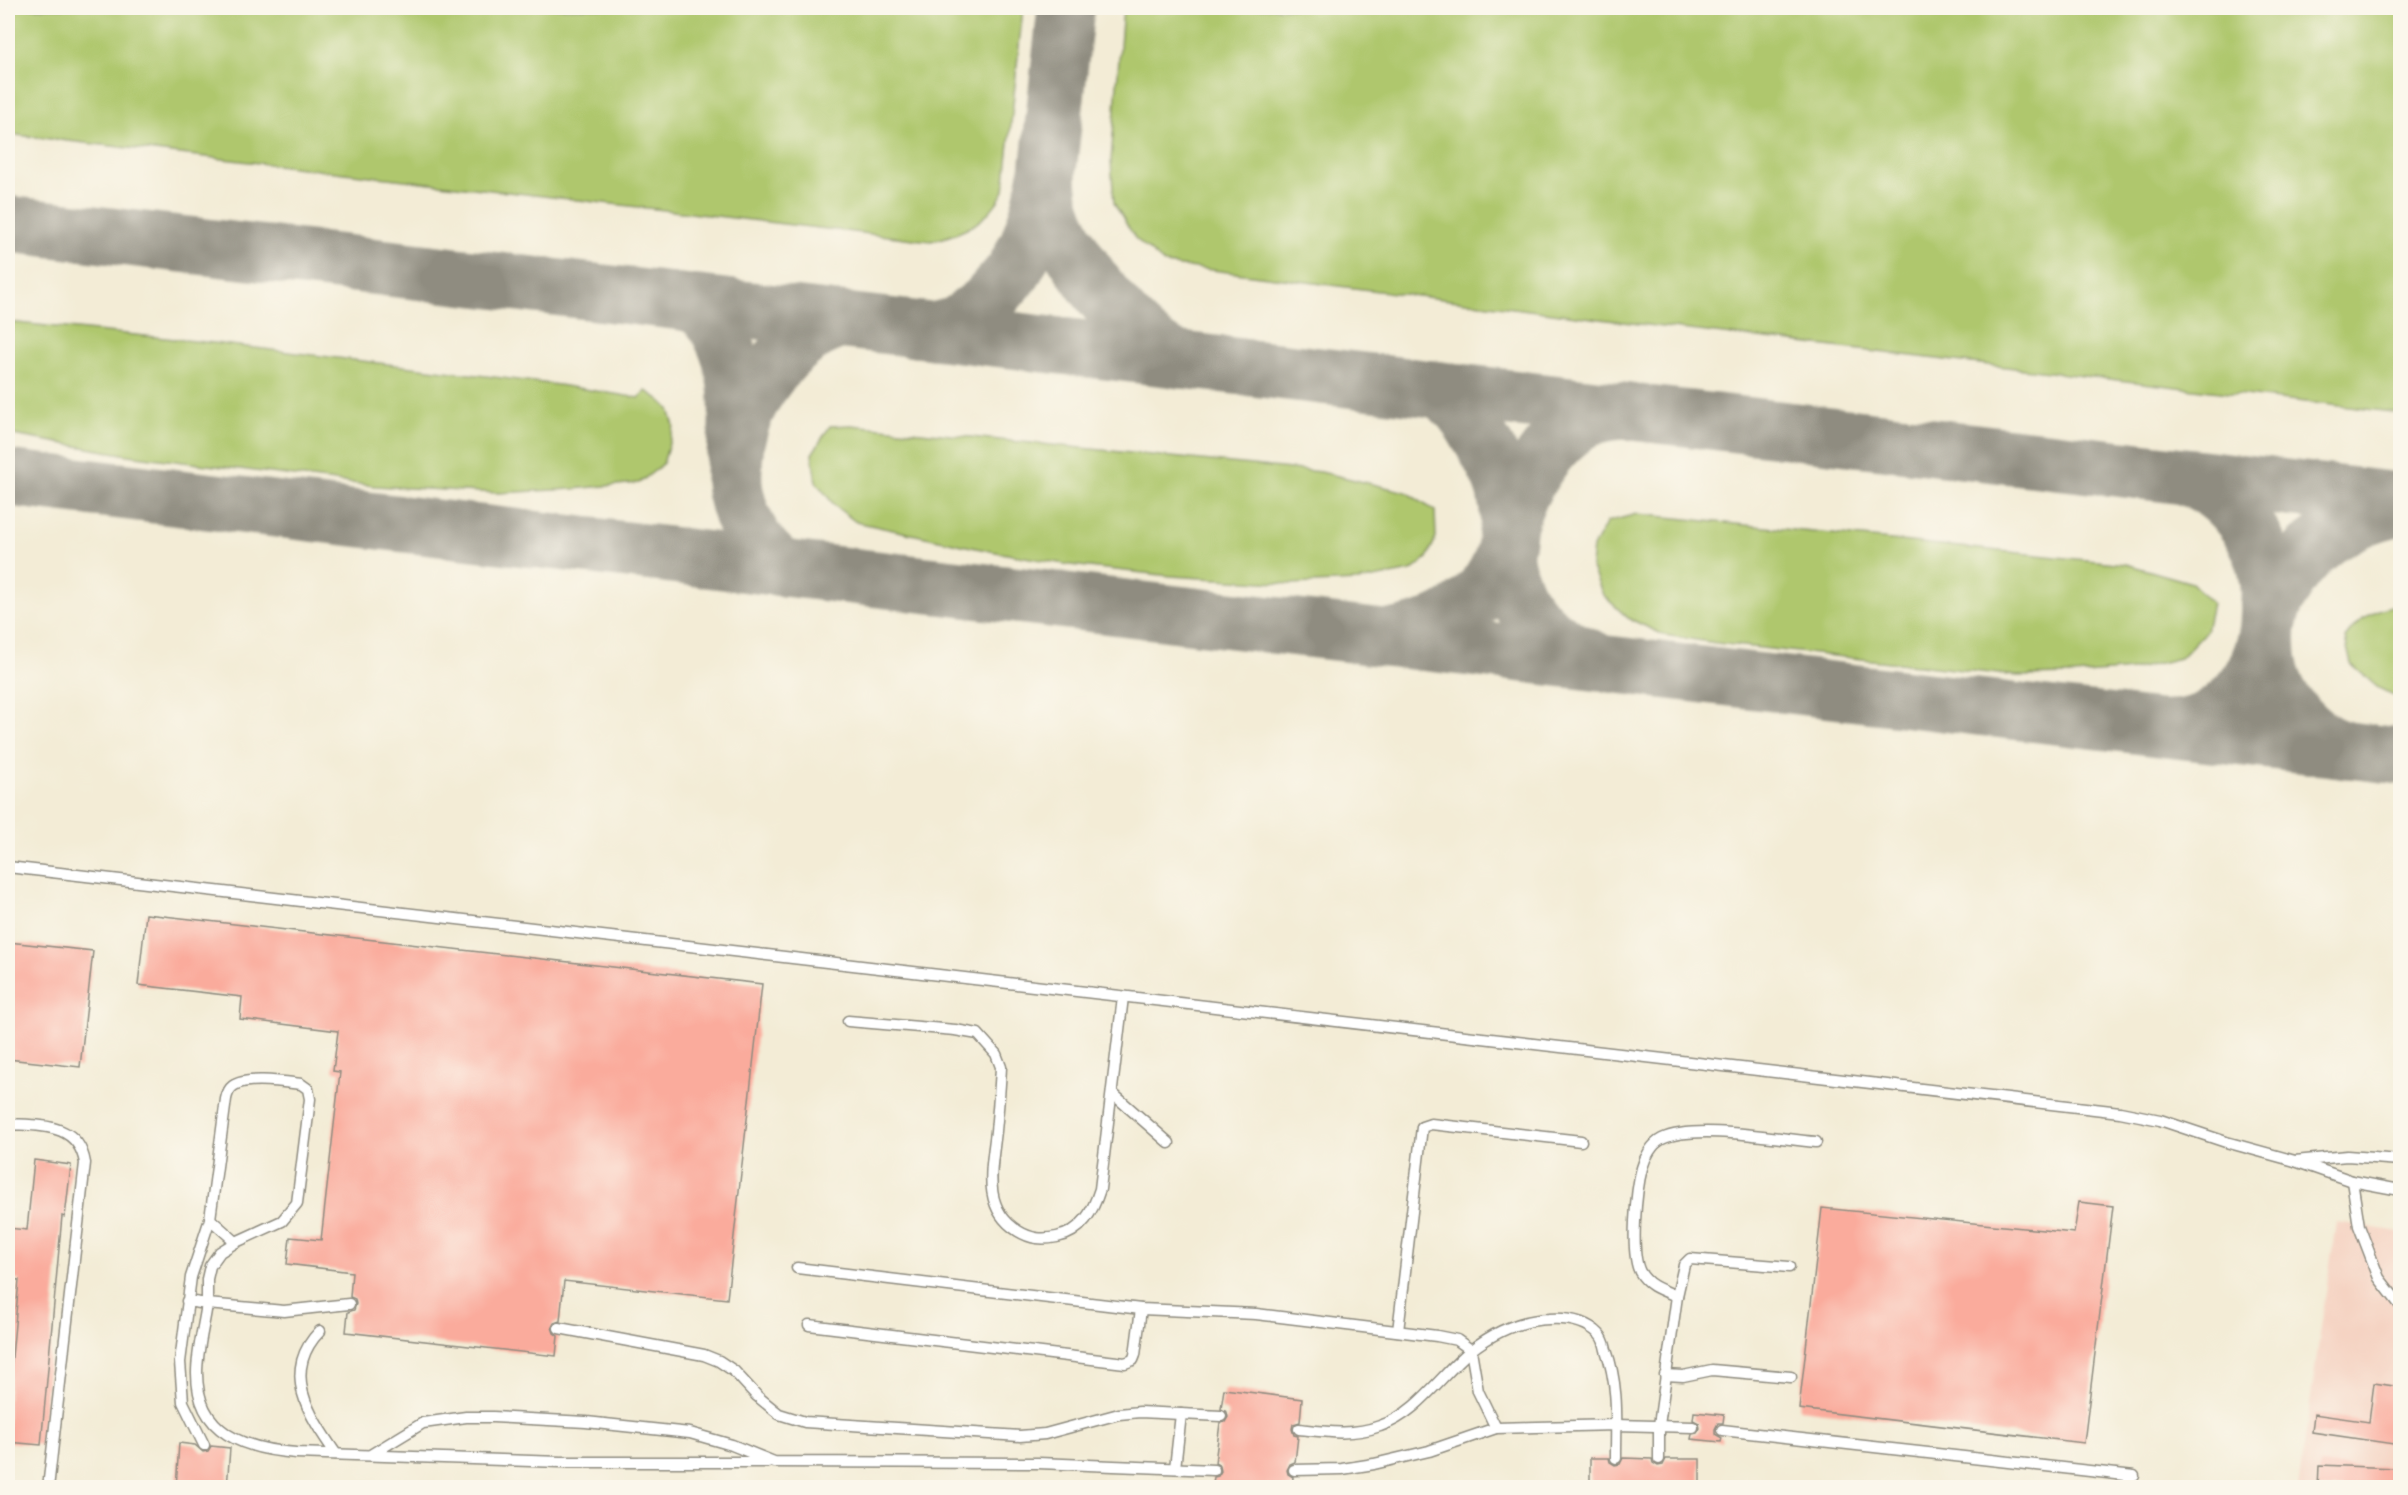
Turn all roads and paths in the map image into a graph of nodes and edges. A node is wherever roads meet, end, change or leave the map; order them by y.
1 (8, 867) edge
2 (1123, 997) junction
3 (848, 1021) dead end
4 (1112, 1093) junction
5 (8, 1124) edge
6 (1581, 1141) dead end
7 (1816, 1142) dead end
8 (1169, 1143) dead end
9 (2400, 1160) edge
10 (2295, 1161) junction
11 (2352, 1181) junction
12 (2400, 1190) edge
13 (210, 1219) junction
14 (236, 1242) junction
15 (1789, 1267) dead end
16 (796, 1268) dead end
17 (1677, 1296) junction
18 (187, 1301) junction
19 (207, 1304) junction
20 (349, 1304) dead end
21 (2400, 1305) edge
22 (1141, 1309) junction
23 (809, 1325) dead end
24 (559, 1328) dead end
25 (320, 1331) dead end
26 (1398, 1331) junction
27 (1471, 1350) junction
28 (1665, 1375) junction
29 (1791, 1377) dead end
30 (1181, 1414) junction
31 (1221, 1416) dead end
32 (1616, 1425) junction
33 (1659, 1425) junction
34 (1693, 1427) dead end
35 (1496, 1428) junction
36 (1299, 1429) dead end
37 (1722, 1430) dead end
38 (204, 1445) dead end
39 (336, 1454) junction
40 (372, 1454) junction
41 (1616, 1458) dead end
42 (1659, 1459) dead end
43 (774, 1462) junction
44 (1175, 1468) junction
45 (1214, 1470) dead end
46 (1294, 1470) dead end
47 (2134, 1476) dead end
48 (48, 1488) edge

1 - 2 lane
2 - 4 lane
2 - 10 lane
3 - 4 lane
4 - 8 lane
5 - 48 lane
6 - 26 lane
7 - 17 lane
9 - 10 lane
10 - 11 lane
11 - 12 lane
11 - 21 lane
13 - 14 lane
13 - 14 lane
13 - 18 lane
14 - 19 lane
15 - 17 lane
16 - 22 lane
17 - 28 lane
18 - 19 lane
18 - 38 lane
19 - 20 lane
19 - 39 lane
22 - 23 lane
22 - 26 lane
24 - 30 lane
25 - 39 lane
26 - 27 lane
27 - 32 lane
27 - 35 lane
27 - 36 lane
28 - 29 lane
28 - 33 lane
30 - 31 lane
30 - 44 lane
32 - 33 lane
32 - 35 lane
32 - 41 lane
33 - 34 lane
33 - 42 lane
35 - 46 lane
37 - 47 lane
39 - 40 lane
40 - 43 lane
40 - 43 lane
43 - 44 lane
44 - 45 lane

